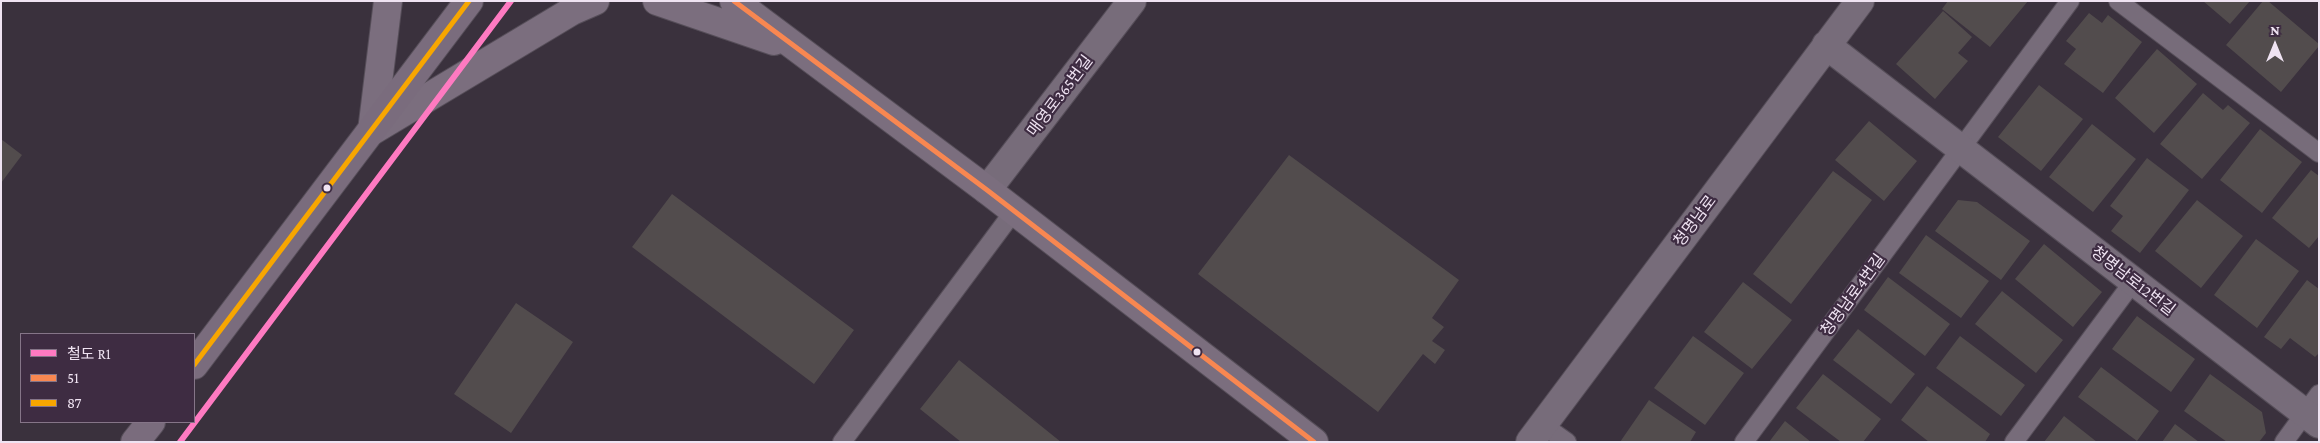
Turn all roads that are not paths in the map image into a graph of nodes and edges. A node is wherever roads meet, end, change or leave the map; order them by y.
1 (388, 1) edge
2 (469, 1) edge
3 (595, 1) edge
4 (657, 1) edge
5 (734, 1) edge
6 (766, 1) edge
7 (1132, 1) edge
8 (1860, 1) edge
9 (2070, 1) edge
10 (2118, 1) edge
11 (1826, 45) junction
12 (799, 50) junction
13 (372, 131) junction
14 (1961, 148) junction
15 (2319, 153) edge
16 (987, 190) junction
17 (1014, 211) junction
18 (2133, 282) junction
19 (195, 364) edge
20 (2314, 411) edge
21 (149, 423) edge
22 (1537, 433) edge
23 (135, 442) edge
24 (842, 442) edge
25 (1314, 442) edge
26 (1566, 442) edge
27 (1744, 442) edge
28 (2014, 442) edge
29 (2284, 442) edge

1 - 13 street
2 - 13 main road
3 - 13 street
4 - 12 street
5 - 12 street
6 - 12 street
7 - 16 street, 매영로365번길
8 - 11 street, 청명남로
9 - 14 lane
10 - 15 lane
11 - 14 street, 청명남로12번길
11 - 22 street, 청명남로
12 - 16 street
13 - 19 main road
14 - 18 street, 청명남로12번길
14 - 27 lane, 청명남로4번길
16 - 17 street
17 - 24 lane
17 - 25 street
18 - 20 street, 청명남로12번길
18 - 28 lane
20 - 29 lane
21 - 23 main road
22 - 26 lane

